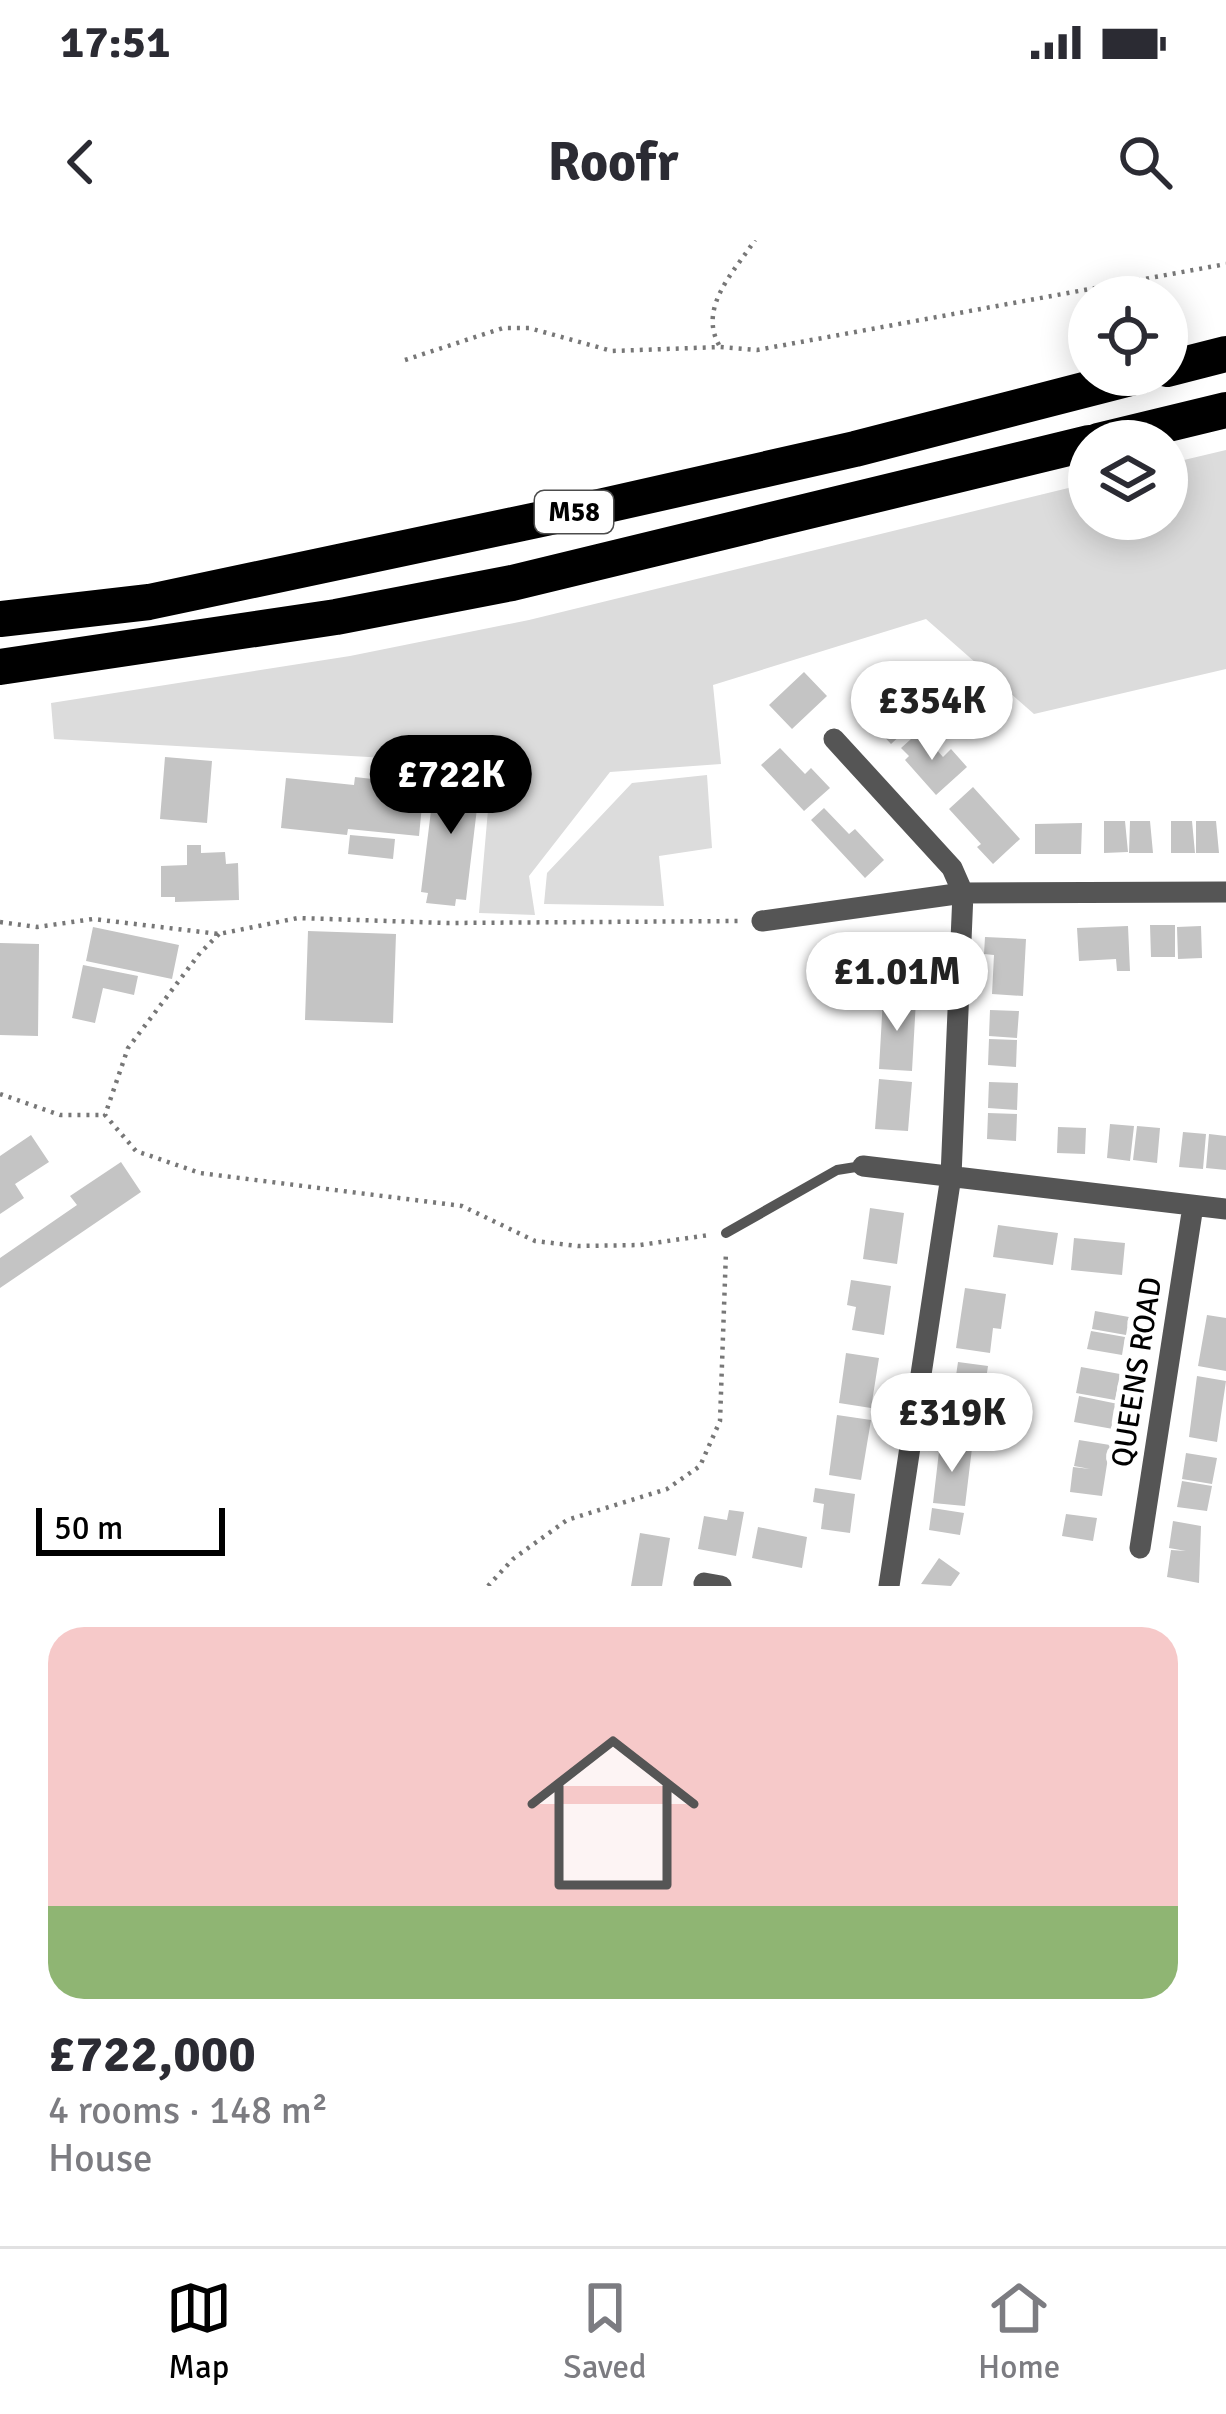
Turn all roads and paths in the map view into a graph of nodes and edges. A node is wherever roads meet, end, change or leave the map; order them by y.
1 (755, 240) edge
2 (1226, 264) edge
3 (720, 347) junction
4 (1226, 354) edge
5 (405, 360) dead end
6 (1188, 364) edge
7 (1068, 394) edge
8 (1226, 410) edge
9 (1185, 420) edge
10 (1068, 448) edge
11 (0, 619) edge
12 (0, 667) edge
13 (834, 739) dead end
14 (1226, 892) edge
15 (963, 893) junction
16 (763, 921) joint
17 (0, 922) edge
18 (219, 934) junction
19 (0, 1094) edge
20 (105, 1115) junction
21 (863, 1166) joint
22 (951, 1176) junction
23 (1193, 1206) junction
24 (1226, 1209) edge
25 (726, 1233) junction
26 (1140, 1548) dead end
27 (488, 1586) edge
28 (889, 1586) edge

1 - 3 path
2 - 3 path
3 - 5 path
4 - 6 highway
7 - 11 highway, M58
8 - 9 highway
10 - 12 highway, M58
13 - 15 street
14 - 15 street
15 - 16 street
15 - 22 street
16 - 18 path
17 - 18 path
18 - 20 path
19 - 20 path
20 - 25 path
21 - 22 street
21 - 25 lane
22 - 23 street
22 - 28 street
23 - 24 street
23 - 26 street, QUEENS ROAD
25 - 27 path

